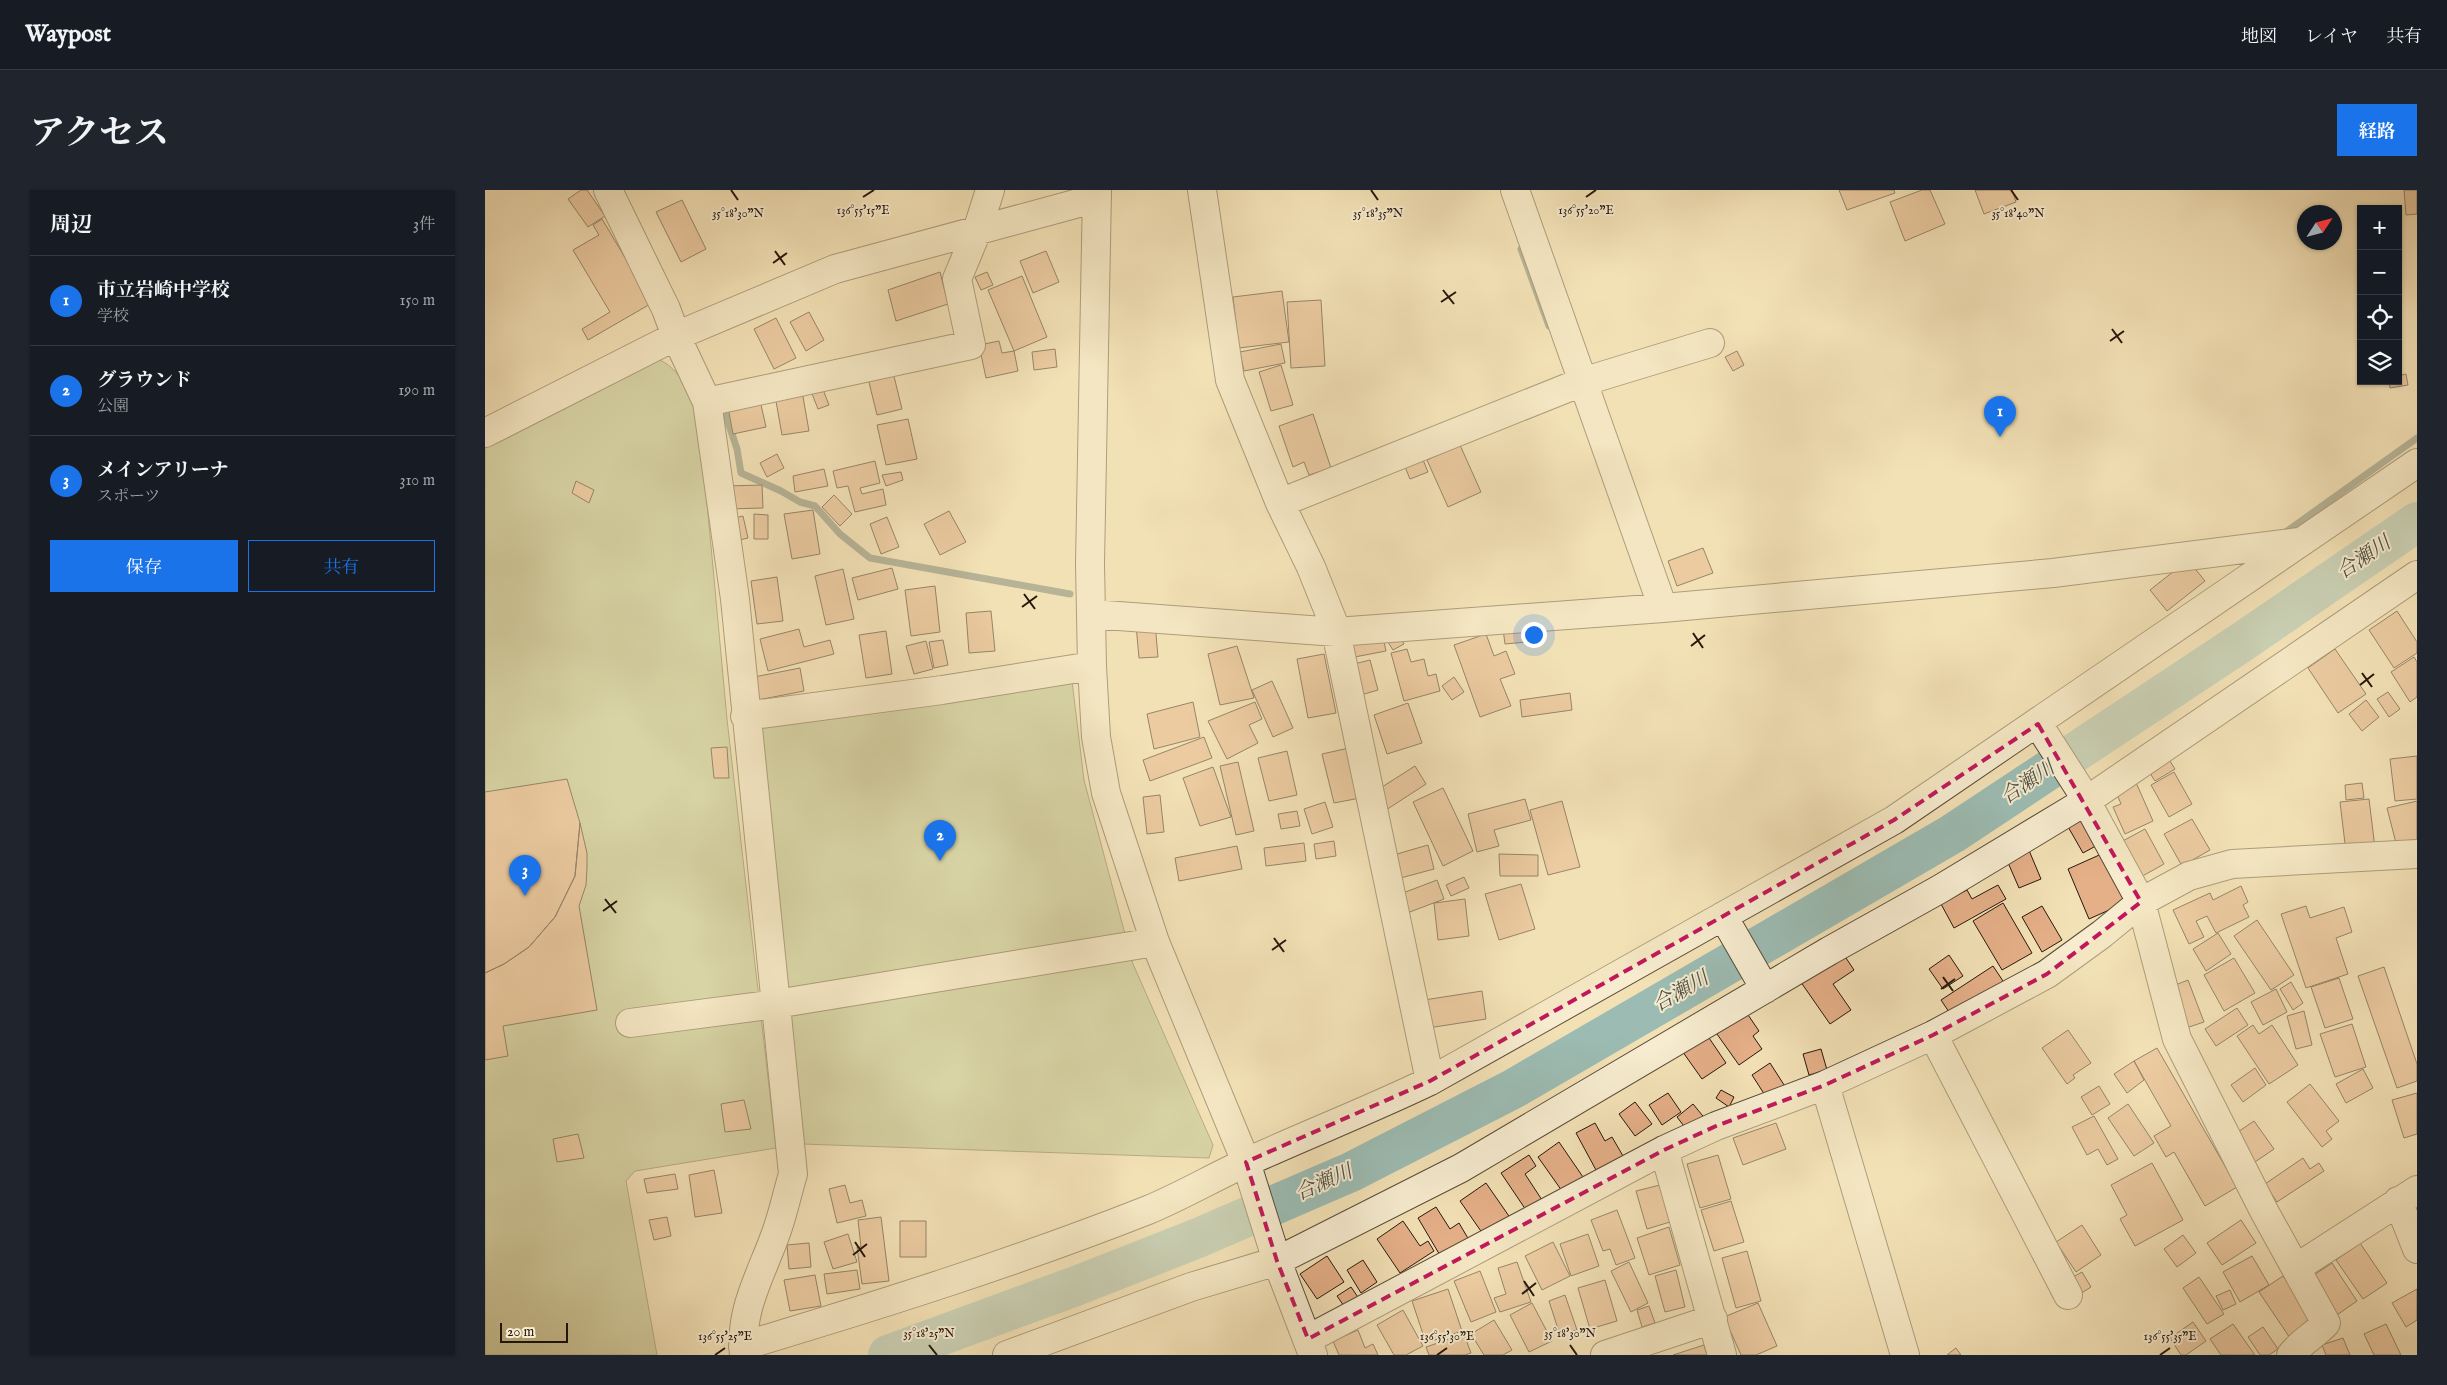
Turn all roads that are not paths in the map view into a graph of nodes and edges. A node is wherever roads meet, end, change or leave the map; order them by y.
1 (608, 190) edge
2 (990, 190) edge
3 (1202, 190) edge
4 (1515, 190) edge
5 (1097, 194) edge
6 (977, 231) junction
7 (676, 336) junction
8 (1710, 343) dead end
9 (1572, 386) junction
10 (707, 402) junction
11 (485, 433) edge
12 (2417, 464) edge
13 (1280, 503) junction
14 (2300, 542) junction
15 (2415, 582) edge
16 (1663, 608) junction
17 (1091, 614) junction
18 (1336, 632) junction
19 (1091, 666) junction
20 (745, 716) junction
21 (2042, 730) junction
22 (2082, 795) junction
23 (2417, 854) edge
24 (2141, 902) junction
25 (1723, 916) junction
26 (1155, 942) junction
27 (1765, 989) junction
28 (776, 1004) junction
29 (630, 1023) dead end
30 (1933, 1035) junction
31 (1430, 1081) junction
32 (1825, 1085) junction
33 (1664, 1150) junction
34 (1246, 1162) junction
35 (2407, 1196) edge
36 (2417, 1249) edge
37 (1275, 1253) junction
38 (2296, 1268) junction
39 (2068, 1295) dead end
40 (1713, 1319) junction
41 (1310, 1347) edge
42 (744, 1353) edge
43 (1007, 1355) edge
44 (1605, 1355) edge
45 (1722, 1355) edge
46 (1905, 1355) edge
47 (2291, 1355) edge

1 - 7 street
2 - 6 street
3 - 13 street
4 - 9 street
5 - 6 street
5 - 17 street
6 - 7 street
6 - 10 street
7 - 10 street
7 - 11 street
8 - 9 street
9 - 13 street
9 - 16 street
10 - 20 street
12 - 14 street
13 - 18 street
14 - 16 street
14 - 21 street
15 - 22 street
16 - 18 street
17 - 18 street
17 - 19 street
18 - 31 street
19 - 20 street
19 - 26 street
20 - 28 street
21 - 22 street
21 - 25 street
22 - 24 street
22 - 27 street
23 - 24 street
24 - 30 street
24 - 38 street
25 - 27 street
25 - 31 street
26 - 28 street
26 - 34 street
27 - 37 street
28 - 29 street
28 - 42 street
30 - 32 street
30 - 39 street
31 - 34 street
32 - 33 street
32 - 46 street
33 - 40 street
33 - 41 street
34 - 37 street
34 - 42 street
35 - 36 street
35 - 38 street
37 - 41 street
37 - 43 street
38 - 47 street
40 - 44 street
40 - 45 street

